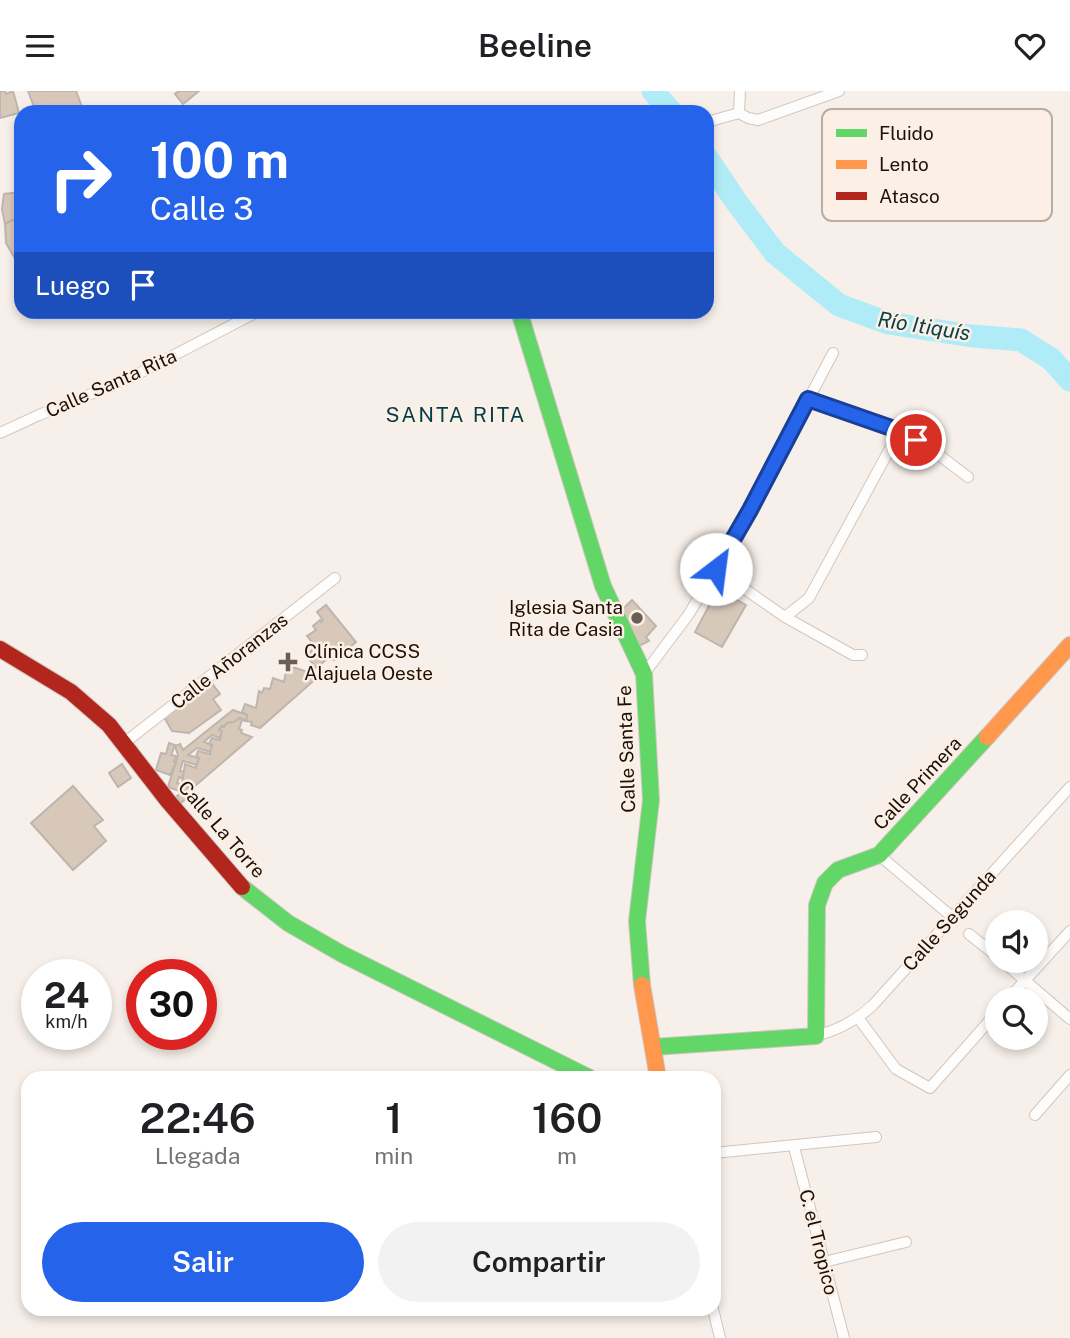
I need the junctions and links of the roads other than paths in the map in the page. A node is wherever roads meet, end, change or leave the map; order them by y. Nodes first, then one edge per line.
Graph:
1 (740, 91) edge
2 (839, 91) edge
3 (739, 113) junction
4 (714, 119) edge
5 (244, 319) edge
6 (521, 319) edge
7 (833, 353) dead end
8 (808, 399) junction
9 (900, 431) junction
10 (0, 433) edge
11 (968, 477) dead end
12 (716, 569) junction
13 (335, 578) dead end
14 (785, 617) junction
15 (1070, 645) edge
16 (0, 649) edge
17 (862, 655) dead end
18 (644, 674) junction
19 (123, 744) junction
20 (1070, 787) edge
21 (879, 855) junction
22 (951, 916) junction
23 (1070, 932) edge
24 (969, 934) dead end
25 (985, 947) edge
26 (1017, 973) edge
27 (1025, 980) junction
28 (1019, 987) edge
29 (859, 1019) junction
30 (1070, 1019) edge
31 (985, 1026) edge
32 (816, 1036) junction
33 (653, 1047) junction
34 (576, 1071) edge
35 (656, 1071) edge
36 (1070, 1075) edge
37 (1035, 1115) dead end
38 (877, 1137) dead end
39 (794, 1147) junction
40 (721, 1152) edge
41 (906, 1242) dead end
42 (824, 1262) junction
43 (715, 1316) edge
44 (720, 1338) edge
45 (844, 1338) edge

1 - 3 street
2 - 3 street
3 - 4 street
5 - 10 street, Calle Santa Rita
6 - 18 street, Calle Santa Fe
7 - 8 street
8 - 9 street
8 - 12 street
9 - 11 street
9 - 14 street
12 - 14 street
12 - 18 street
13 - 19 street, Calle Añoranzas
14 - 17 street
15 - 21 street, Calle Primera
16 - 19 street, Calle La Torre
18 - 33 street, Calle Santa Fe
19 - 34 street, Calle La Torre
20 - 22 street, Calle Segunda
21 - 22 street
21 - 32 street, Calle Primera
22 - 29 street, Calle Segunda
23 - 27 street
24 - 25 street
26 - 27 street
27 - 28 street
27 - 30 street
29 - 31 street
29 - 32 street, Calle Segunda
32 - 33 street
33 - 35 street, Calle Santa Fe
36 - 37 street
38 - 39 street
39 - 40 street
39 - 42 street, C. el Tropico
41 - 42 street
42 - 45 street, C. el Tropico
43 - 44 street

